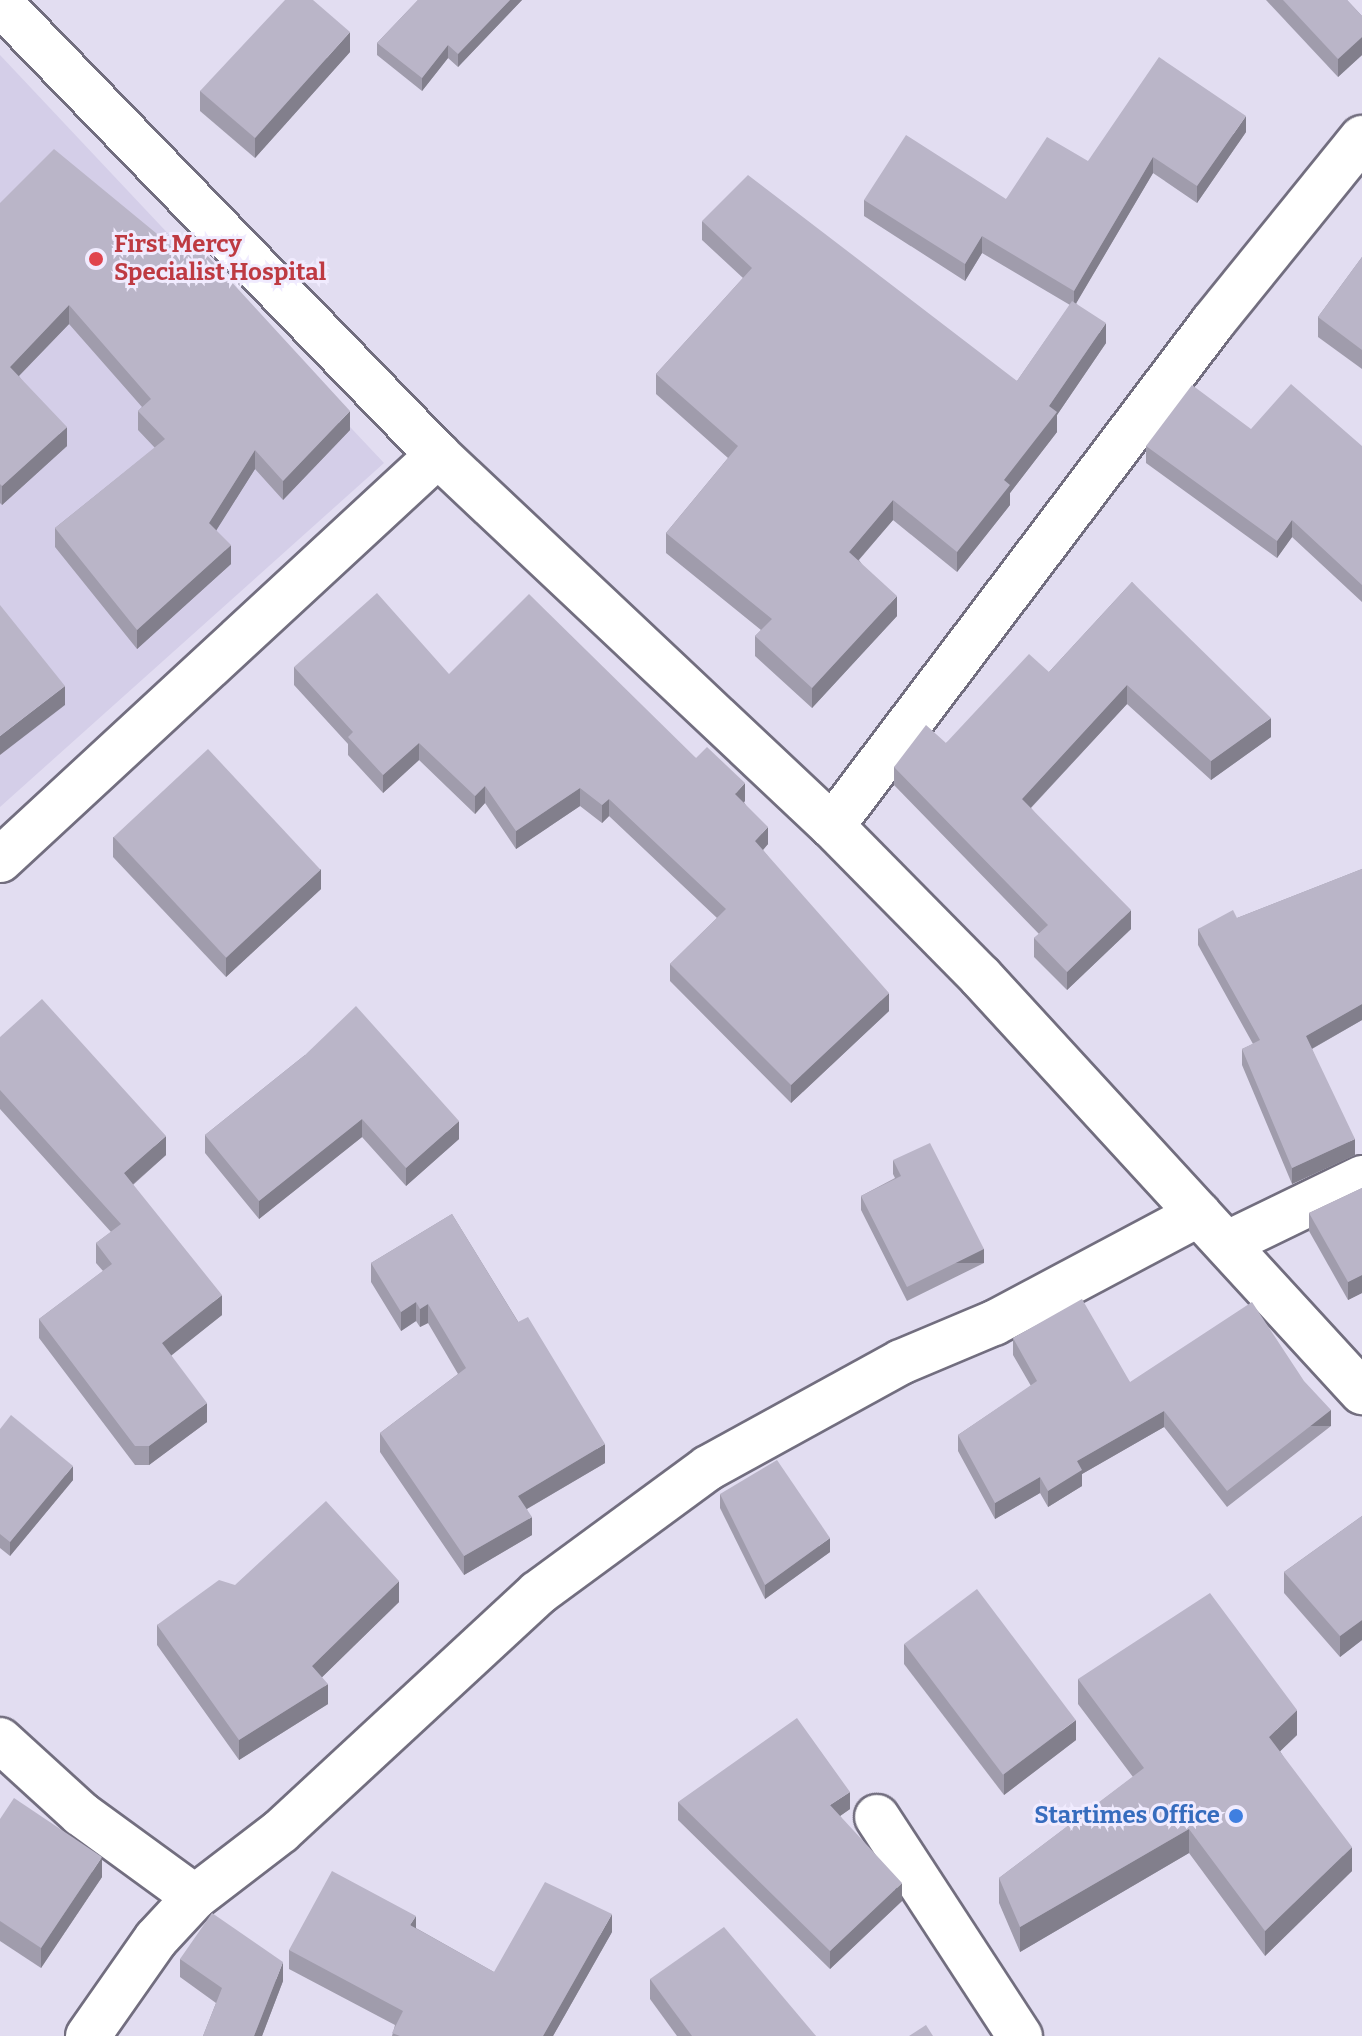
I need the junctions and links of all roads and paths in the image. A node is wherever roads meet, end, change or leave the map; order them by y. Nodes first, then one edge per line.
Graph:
1 (0, 3) edge
2 (1362, 138) edge
3 (438, 455) junction
4 (832, 826) junction
5 (0, 860) edge
6 (1362, 1178) edge
7 (1214, 1228) junction
8 (1362, 1392) edge
9 (0, 1740) edge
10 (877, 1817) dead end
11 (195, 1897) junction
12 (88, 2036) edge
13 (1020, 2036) edge

1 - 3 street
2 - 4 street
3 - 4 street
3 - 5 street
4 - 7 street
6 - 7 street
7 - 8 street
7 - 11 street
9 - 11 street
10 - 13 street
11 - 12 street

